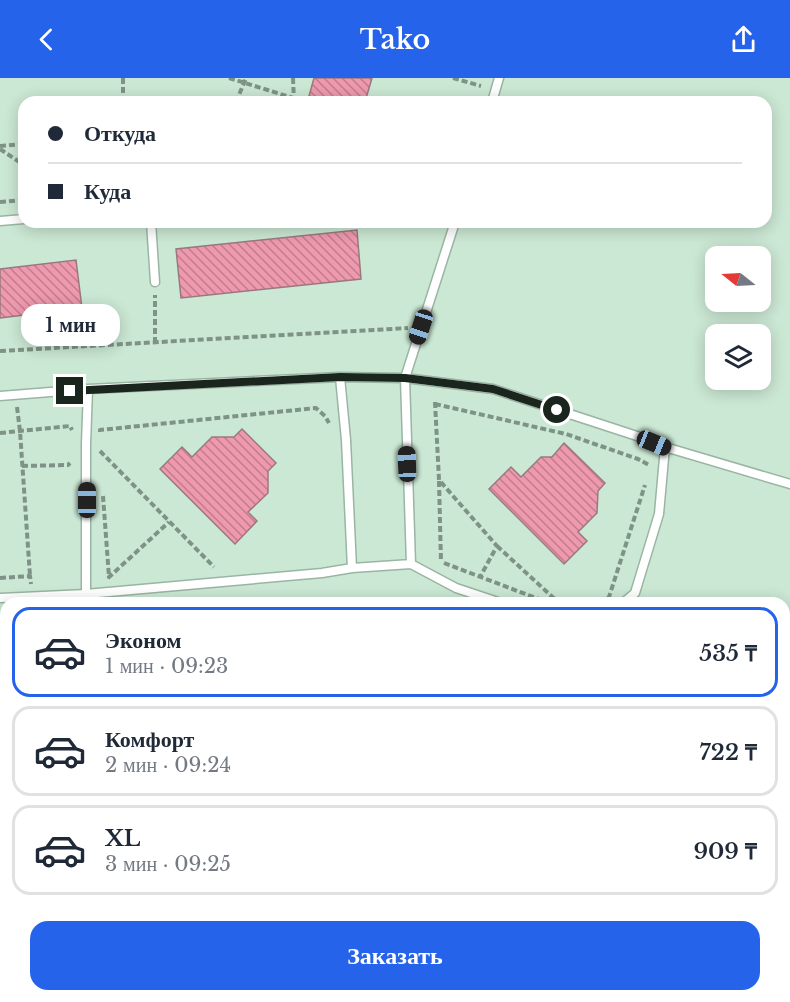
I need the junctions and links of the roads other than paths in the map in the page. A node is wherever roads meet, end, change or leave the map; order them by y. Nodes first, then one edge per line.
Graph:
1 (499, 78) edge
2 (494, 96) edge
3 (18, 220) edge
4 (0, 221) edge
5 (150, 228) edge
6 (453, 228) edge
7 (155, 282) road end
8 (340, 377) junction
9 (405, 378) junction
10 (88, 390) junction
11 (0, 396) edge
12 (665, 447) junction
13 (790, 484) edge
14 (411, 564) junction
15 (352, 568) junction
16 (86, 594) junction
17 (22, 597) edge
18 (483, 597) edge
19 (630, 597) edge

1 - 2 lane
3 - 4 lane
5 - 7 lane
6 - 9 lane
8 - 9 lane
8 - 10 lane
8 - 15 lane
9 - 12 lane
9 - 14 lane
10 - 11 lane
10 - 16 lane
12 - 13 lane
12 - 19 lane
14 - 15 lane
14 - 18 lane
15 - 16 lane
16 - 17 lane

